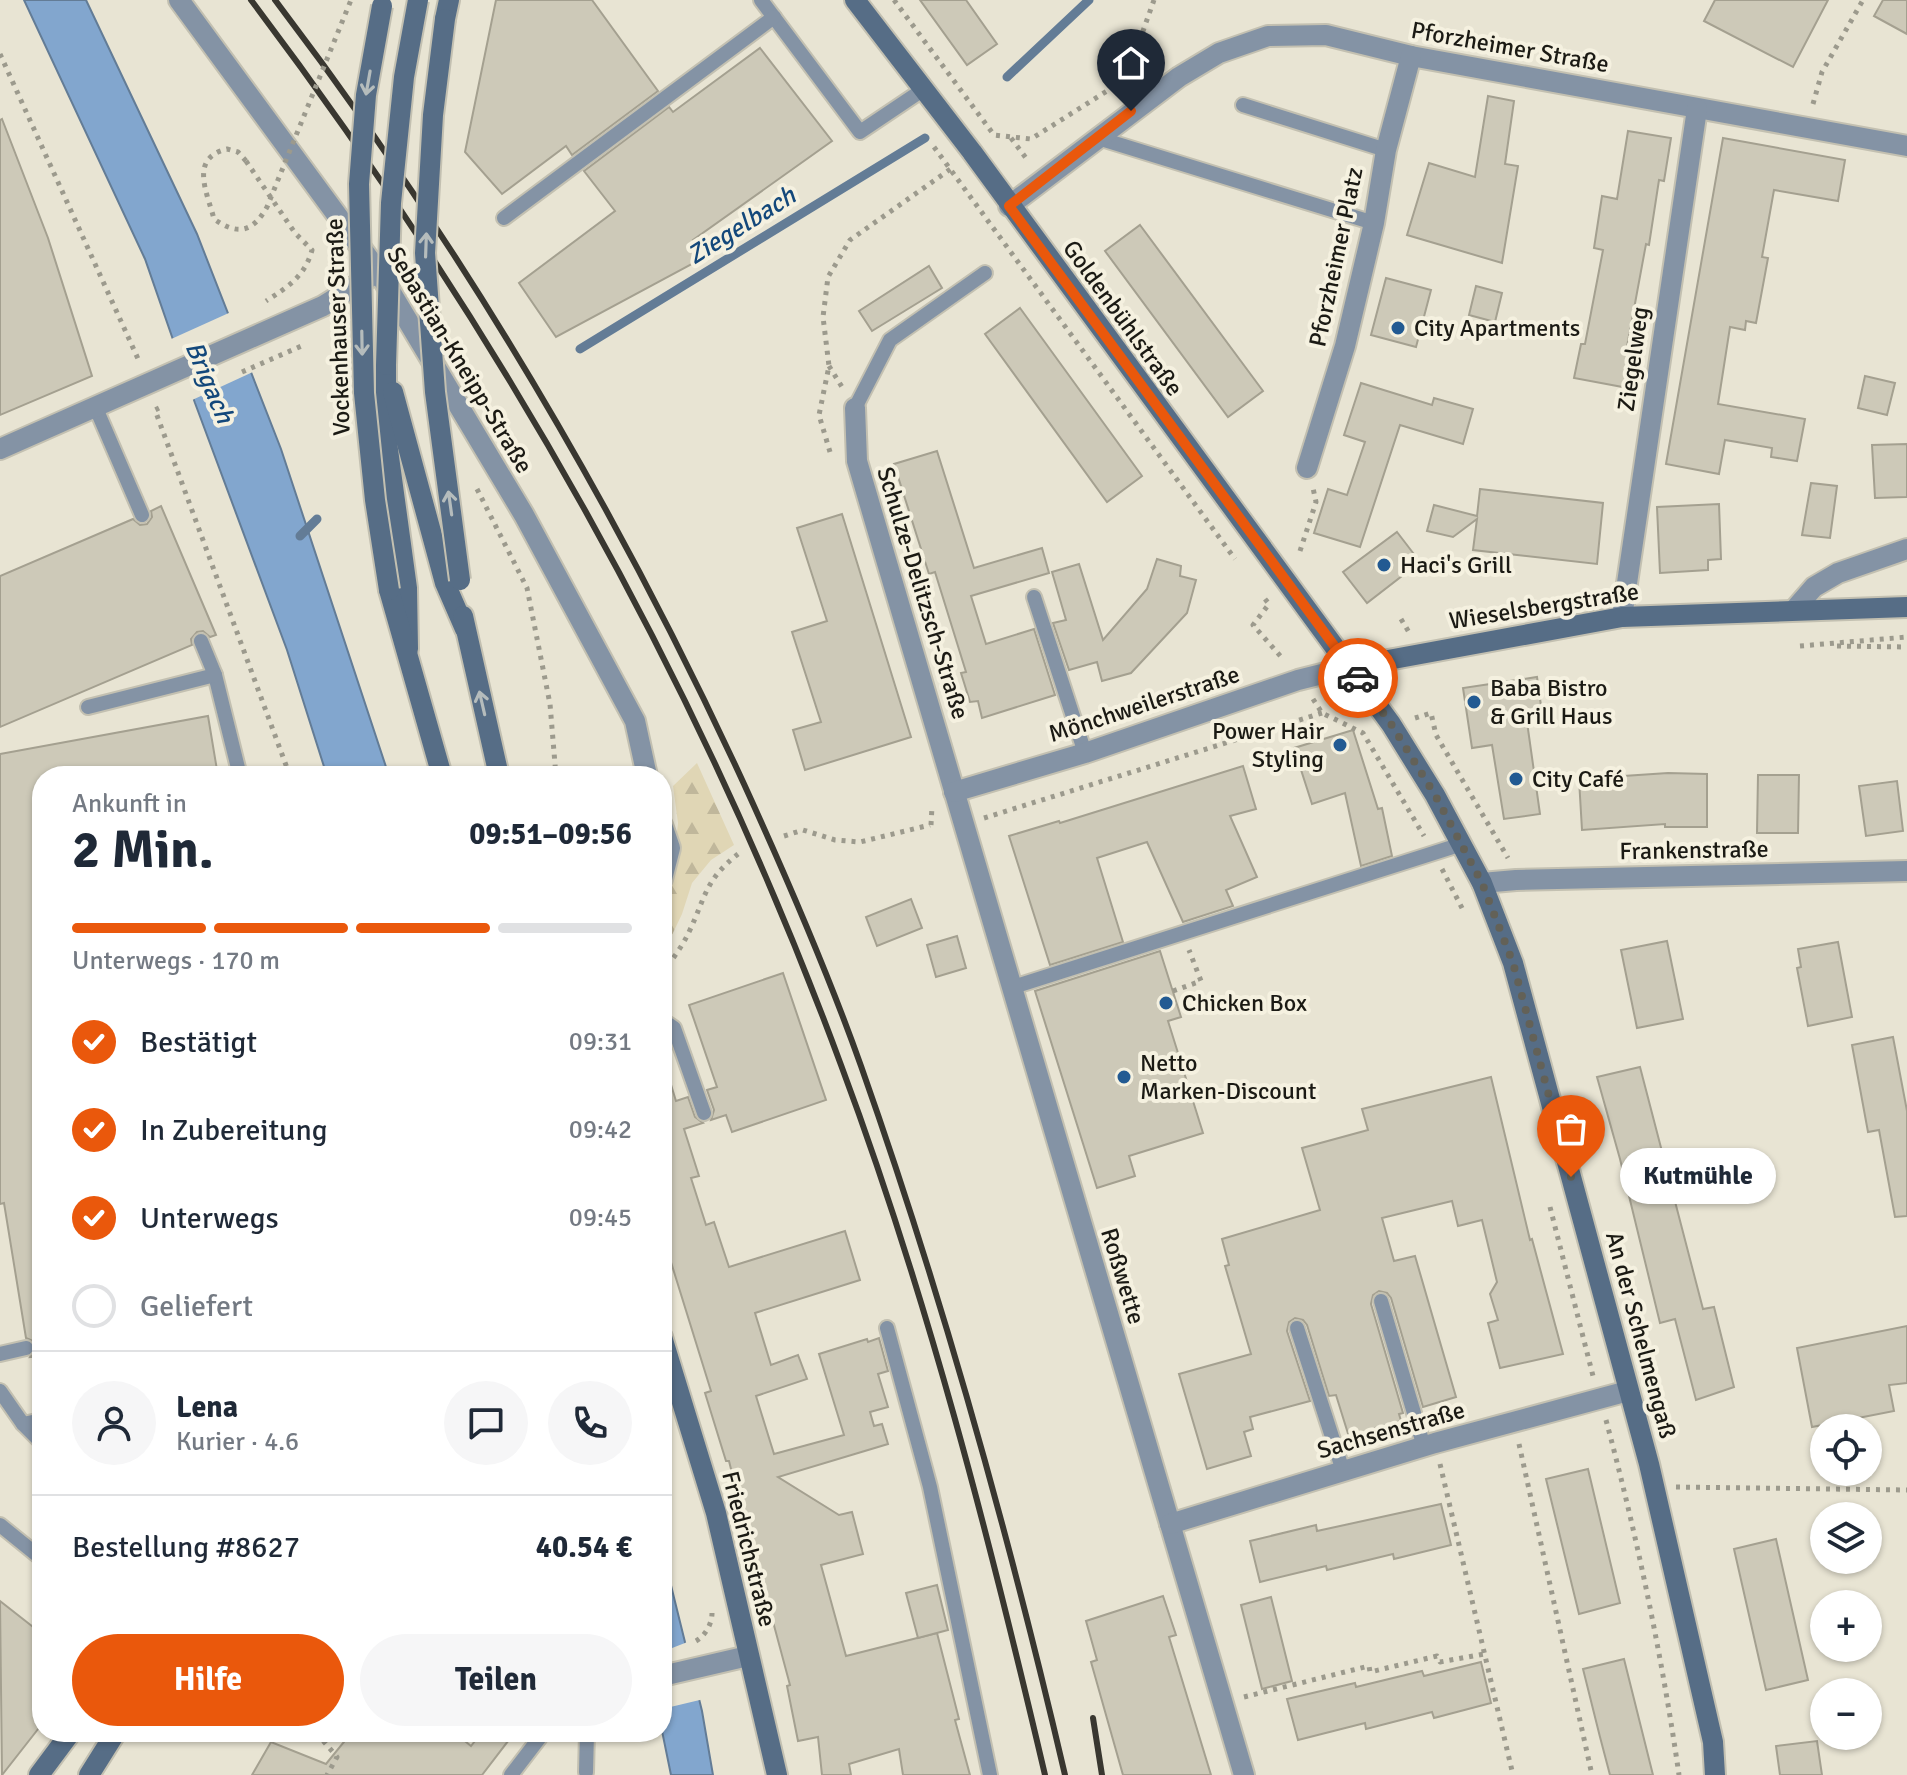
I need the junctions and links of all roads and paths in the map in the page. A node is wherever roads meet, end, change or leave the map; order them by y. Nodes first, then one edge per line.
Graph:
1 (179, 0) edge
2 (351, 0) edge
3 (418, 0) edge
4 (761, 0) edge
5 (855, 0) edge
6 (894, 0) edge
7 (1154, 0) edge
8 (1863, 0) edge
9 (382, 3) edge
10 (447, 9) edge
11 (774, 17) junction
12 (0, 54) edge
13 (1411, 56) junction
14 (924, 89) junction
15 (1243, 105) dead end
16 (1697, 109) junction
17 (1805, 128) junction
18 (1011, 137) junction
19 (1098, 138) junction
20 (1907, 146) edge
21 (1386, 150) junction
22 (1022, 151) dead end
23 (1009, 206) junction
24 (504, 218) dead end
25 (1374, 223) junction
26 (378, 271) junction
27 (985, 273) dead end
28 (263, 304) dead end
29 (823, 317) dead end
30 (139, 361) dead end
31 (386, 365) junction
32 (95, 406) junction
33 (855, 408) joint
34 (155, 410) dead end
35 (0, 449) edge
36 (1307, 468) joint
37 (142, 515) dead end
38 (1907, 549) edge
39 (1300, 551) dead end
40 (1244, 570) dead end
41 (453, 582) junction
42 (527, 588) dead end
43 (398, 589) junction
44 (1261, 592) dead end
45 (1034, 597) dead end
46 (1907, 607) edge
47 (1794, 610) junction
48 (1622, 617) junction
49 (1907, 637) edge
50 (201, 641) dead end
51 (1907, 647) edge
52 (1276, 651) dead end
53 (1350, 667) junction
54 (215, 675) junction
55 (1313, 699) dead end
56 (88, 707) dead end
57 (1322, 713) junction
58 (1431, 713) dead end
59 (1085, 753) junction
60 (238, 766) edge
61 (286, 766) edge
62 (439, 766) edge
63 (497, 766) edge
64 (555, 766) edge
65 (645, 766) edge
66 (954, 792) junction
67 (980, 819) dead end
68 (931, 825) dead end
69 (784, 836) dead end
70 (1462, 844) junction
71 (738, 854) dead end
72 (1435, 855) junction
73 (1507, 856) dead end
74 (1907, 871) edge
75 (1482, 883) junction
76 (1467, 917) dead end
77 (1185, 939) dead end
78 (672, 959) edge
79 (1010, 988) junction
80 (1173, 991) dead end
81 (672, 1027) edge
82 (704, 1113) dead end
83 (1381, 1301) dead end
84 (887, 1328) dead end
85 (1297, 1328) dead end
86 (26, 1348) dead end
87 (0, 1354) edge
88 (672, 1370) edge
89 (0, 1391) edge
90 (1628, 1391) junction
91 (1605, 1416) dead end
92 (32, 1422) edge
93 (1514, 1423) junction
94 (23, 1424) junction
95 (32, 1433) edge
96 (1429, 1445) junction
97 (1343, 1471) junction
98 (1676, 1487) dead end
99 (1907, 1490) edge
100 (1170, 1524) junction
101 (0, 1525) edge
102 (32, 1551) edge
103 (713, 1617) dead end
104 (693, 1643) dead end
105 (1484, 1654) junction
106 (738, 1659) junction
107 (672, 1674) edge
108 (1224, 1702) junction
109 (64, 1742) edge
110 (110, 1742) edge
111 (324, 1742) edge
112 (536, 1742) edge
113 (587, 1742) edge
114 (586, 1772) dead end
115 (39, 1775) edge
116 (89, 1775) edge
117 (327, 1775) edge
118 (511, 1775) edge
119 (777, 1775) edge
120 (990, 1775) edge
121 (1244, 1775) edge
122 (1513, 1775) edge
123 (1592, 1775) edge
124 (1679, 1775) edge
125 (1715, 1775) edge

1 - 26 street, Sebastian-Kneipp-Straße
2 - 28 path, bridge
3 - 31 street, Vockenhauser Straße, bridge
4 - 11 lane
5 - 14 street, Goldenbühlstraße
6 - 18 path
7 - 18 path
8 - 17 path
9 -> 43 street, Vockenhauser Straße, bridge
41 -> 10 street, Vockenhauser Straße, bridge
11 - 14 lane
11 - 24 lane
12 - 30 path
13 - 16 street, Pforzheimer Straße
13 - 19 street, Pforzheimer Straße
13 - 21 street, Pforzheimer Platz
14 - 23 street, Goldenbühlstraße
15 - 21 lane
16 - 17 street, Pforzheimer Straße
16 - 48 street, Ziegelweg
17 - 20 street, Pforzheimer Straße
18 - 22 path
19 - 23 street, Pforzheimer Straße
19 - 25 lane
21 - 25 street, Pforzheimer Platz
23 - 53 street, Goldenbühlstraße
25 - 36 street, Pforzheimer Platz
26 - 32 street
26 - 65 street, Sebastian-Kneipp-Straße
27 - 33 lane
29 - 40 path
31 - 41 street, Vockenhauser Straße
31 - 43 street, Vockenhauser Straße
32 - 35 street
32 - 37 lane
33 - 66 street, Schulze-Delitzsch-Straße
34 - 61 path
36 - 39 path
38 - 47 street
63 -> 41 street, Vockenhauser Straße
42 - 64 path
43 - 62 street, Vockenhauser Straße
44 - 52 path
45 - 59 lane
46 - 47 street, Wieselsbergstraße
47 - 48 street, Wieselsbergstraße
48 - 53 street, Wieselsbergstraße
49 - 51 path
50 - 54 lane
53 - 59 street, Mönchweilerstraße
53 - 70 street, An der Schelmengaß
54 - 56 lane
54 - 60 lane
55 - 57 path
57 - 67 path
57 - 72 path
58 - 73 path
59 - 66 street, Mönchweilerstraße
66 - 79 street, Roßwette
68 - 69 path
70 - 72 lane
70 - 75 street, An der Schelmengaß
71 - 78 path
72 - 76 path
72 - 79 lane
74 - 75 street, Frankenstraße
75 - 90 street, An der Schelmengaß
77 - 80 path
79 - 100 street, Roßwette
81 - 82 lane
83 - 96 lane
84 - 120 lane
85 - 97 lane
86 - 87 lane
88 - 106 street, Friedrichstraße
89 - 94 lane
90 - 93 street, Sachsenstraße
90 - 125 street, An der Schelmengaß
91 - 124 path
92 - 94 lane
93 - 96 street, Sachsenstraße
93 - 123 path
94 - 95 lane
96 - 97 street, Sachsenstraße
96 - 105 path
97 - 100 street, Sachsenstraße
98 - 99 path
100 - 108 street, Roßwette
101 - 102 lane
103 - 104 path
105 - 108 path
105 - 122 path
106 - 107 street
106 - 119 street, Friedrichstraße
108 - 121 street, Roßwette
109 - 115 street
110 - 116 street
111 - 117 path
112 - 118 lane
113 - 114 lane

